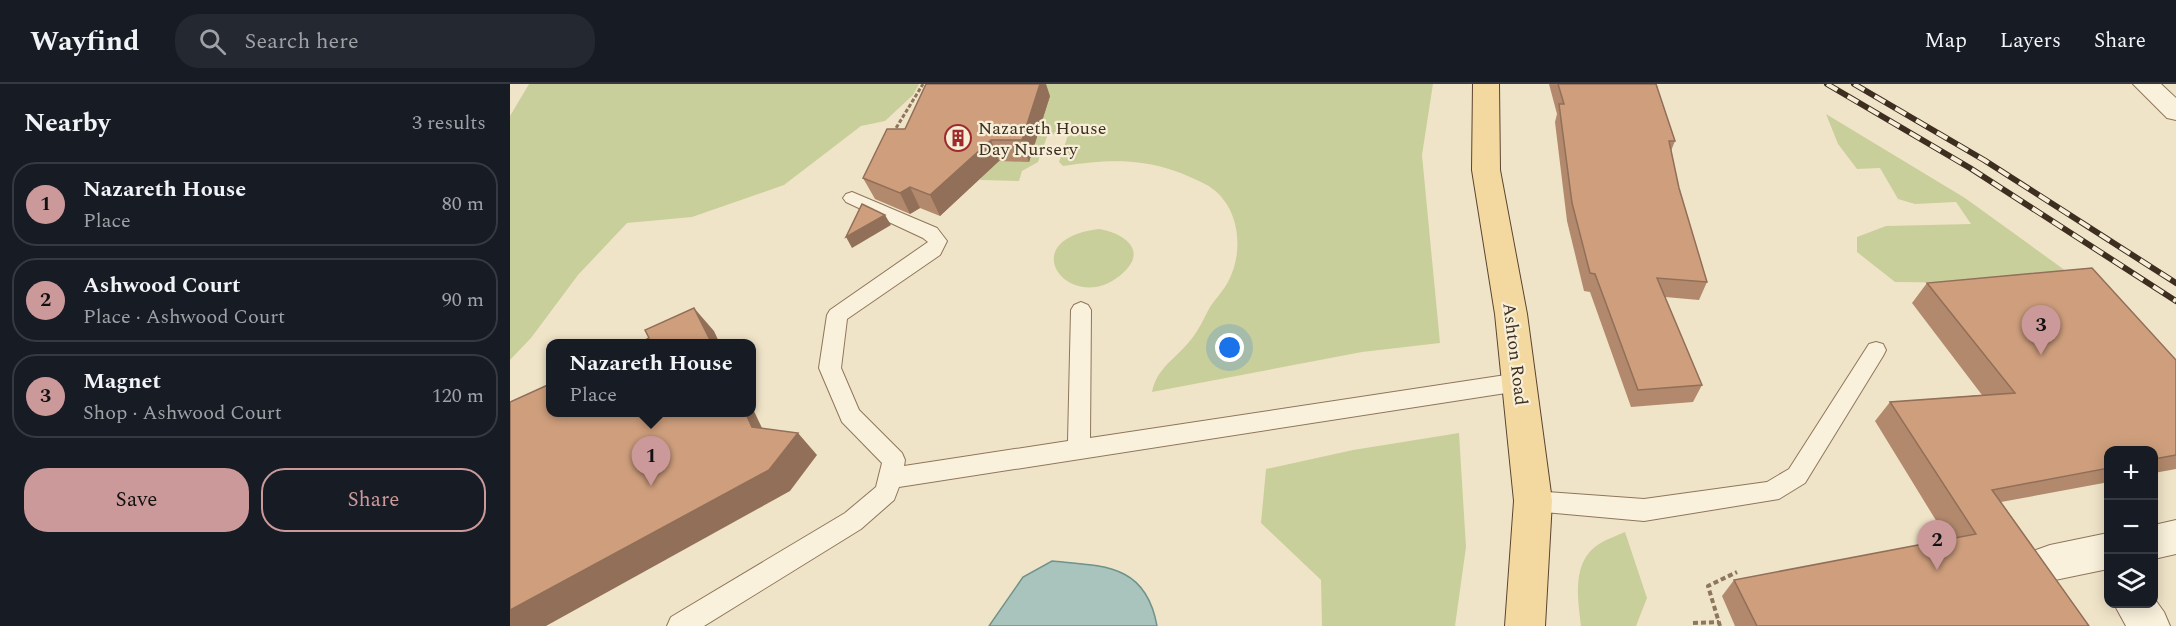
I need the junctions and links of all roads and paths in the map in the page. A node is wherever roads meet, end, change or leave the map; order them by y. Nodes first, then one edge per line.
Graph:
1 (923, 84) edge
2 (1486, 84) edge
3 (886, 142) edge
4 (852, 198) dead end
5 (1081, 310) dead end
6 (1876, 350) dead end
7 (1519, 382) junction
8 (1079, 449) junction
9 (890, 478) junction
10 (1533, 501) junction
11 (2176, 537) edge
12 (2158, 541) edge
13 (2104, 556) edge
14 (2050, 563) dead end
15 (1737, 572) dead end
16 (2137, 608) edge
17 (1693, 623) dead end
18 (1720, 624) edge
19 (680, 626) edge
20 (1525, 626) edge
21 (2150, 626) edge

1 - 3 path
2 - 7 main road, Ashton Road
4 - 9 lane
5 - 8 lane
6 - 10 lane
7 - 8 lane
7 - 10 main road, Ashton Road
8 - 9 lane
9 - 19 lane
10 - 20 main road, Ashton Road
11 - 12 street
13 - 14 street
15 - 18 path
16 - 21 street
17 - 18 path

